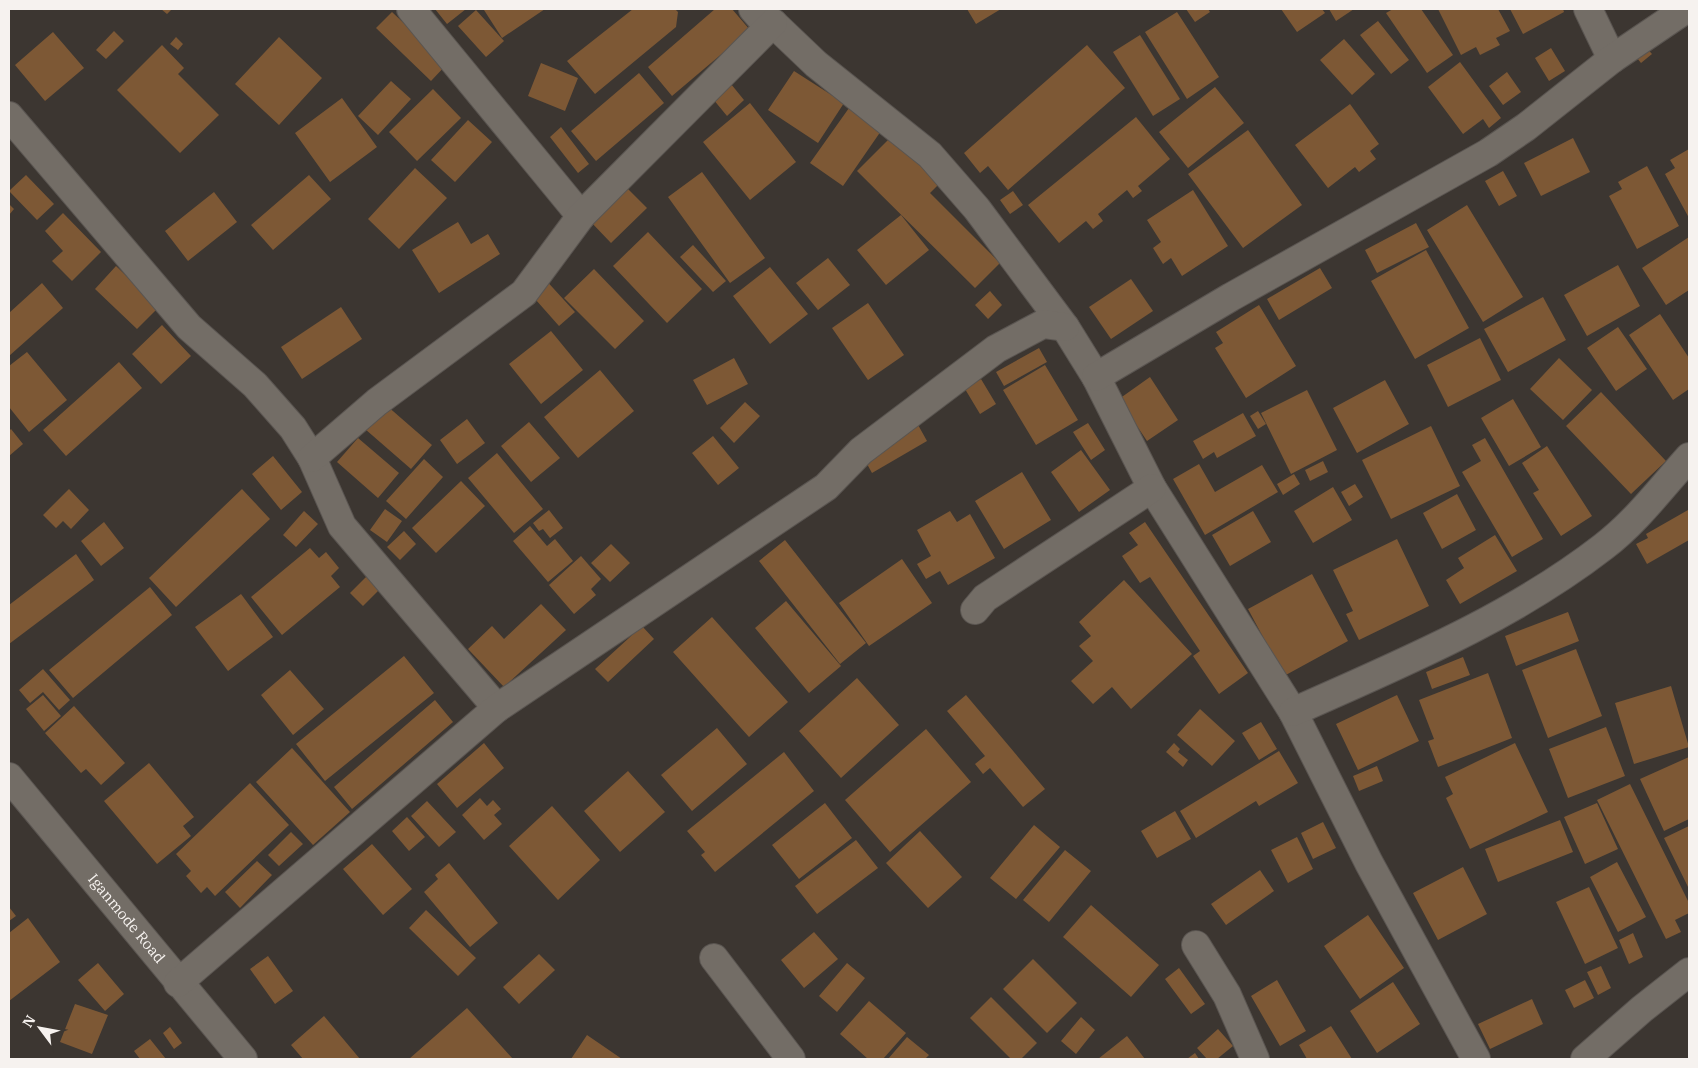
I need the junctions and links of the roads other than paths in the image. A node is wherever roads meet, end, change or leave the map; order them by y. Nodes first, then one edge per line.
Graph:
1 (411, 9) edge
2 (1588, 9) edge
3 (1686, 9) edge
4 (763, 16) edge
5 (1612, 59) junction
6 (9, 116) edge
7 (581, 216) junction
8 (1066, 327) junction
9 (1096, 377) junction
10 (1689, 457) edge
11 (312, 458) junction
12 (1152, 488) junction
13 (975, 610) dead end
14 (497, 708) junction
15 (1294, 712) junction
16 (9, 777) edge
17 (1196, 944) dead end
18 (714, 958) dead end
19 (1689, 972) edge
20 (178, 983) junction
21 (243, 1059) edge
22 (791, 1059) edge
23 (1255, 1059) edge
24 (1476, 1059) edge
25 (1585, 1059) edge

1 - 7 street
2 - 5 street
3 - 5 street
4 - 7 street
4 - 8 street
5 - 9 street
6 - 11 street
7 - 11 street
8 - 9 street
8 - 14 street
9 - 12 street
10 - 15 street
11 - 14 street
12 - 13 street
12 - 15 street
14 - 20 street
15 - 24 street
16 - 20 street, Iganmode Road
17 - 23 street
18 - 22 street
19 - 25 street
20 - 21 street, Iganmode Road

